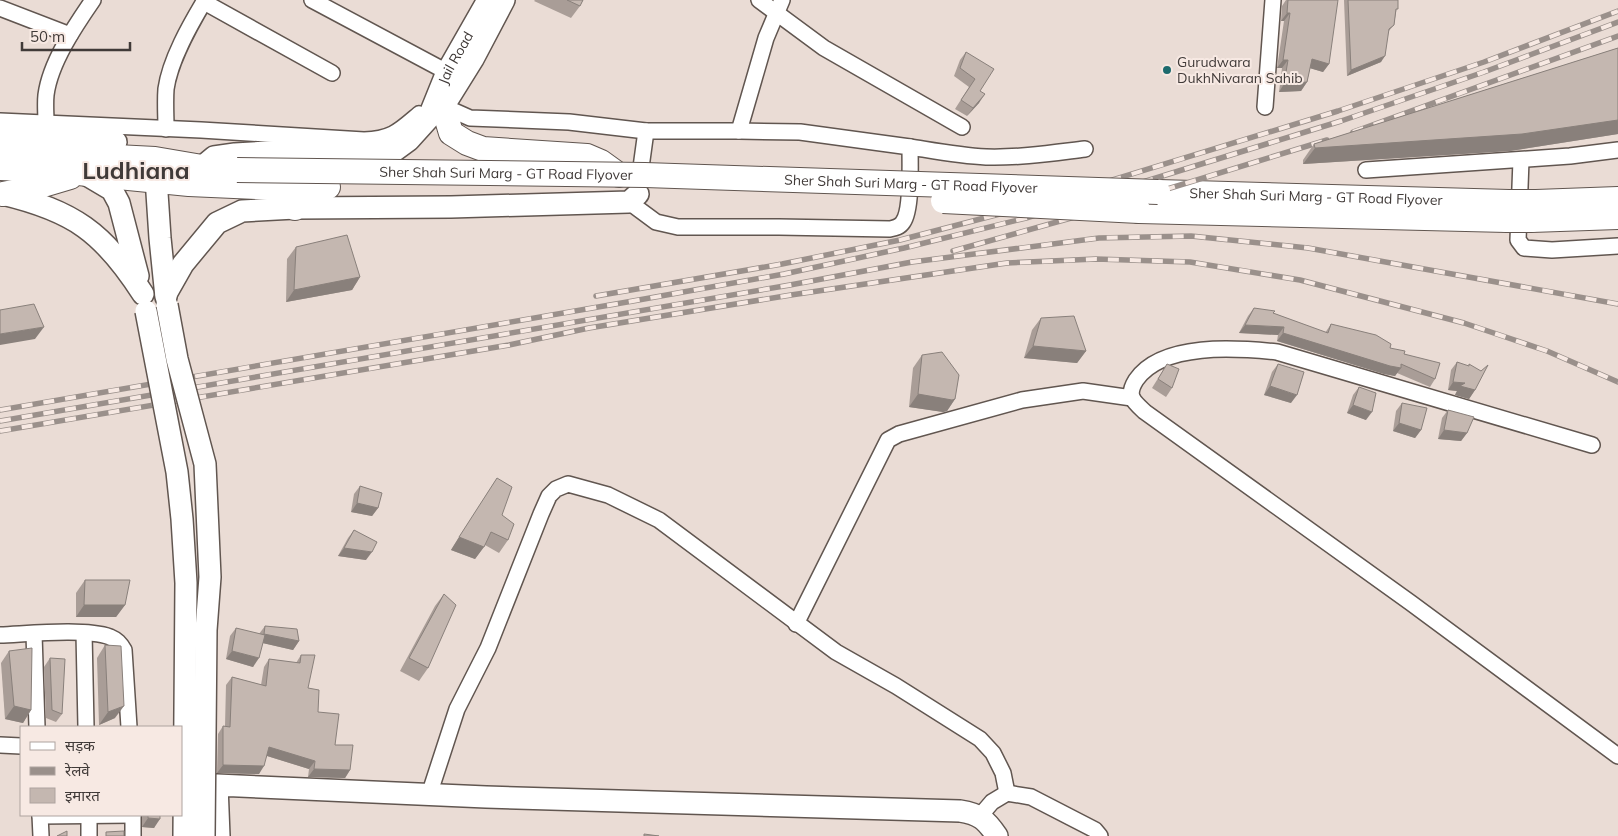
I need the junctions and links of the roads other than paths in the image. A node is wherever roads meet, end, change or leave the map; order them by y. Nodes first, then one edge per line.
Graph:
1 (93, 0) edge
2 (312, 0) edge
3 (488, 0) edge
4 (504, 0) edge
5 (759, 0) edge
6 (1273, 0) edge
7 (204, 1) edge
8 (779, 6) edge
9 (0, 8) edge
10 (70, 35) junction
11 (447, 72) junction
12 (332, 73) dead end
13 (1265, 107) dead end
14 (440, 116) junction
15 (0, 121) edge
16 (46, 123) junction
17 (962, 127) dead end
18 (166, 129) junction
19 (646, 131) junction
20 (739, 131) junction
21 (0, 136) edge
22 (116, 142) joint
23 (910, 146) junction
24 (1085, 149) dead end
25 (1618, 150) edge
26 (0, 151) edge
27 (1521, 160) junction
28 (202, 167) junction
29 (0, 168) edge
30 (156, 169) junction
31 (1366, 170) dead end
32 (84, 173) junction
33 (619, 175) junction
34 (127, 177) junction
35 (1, 194) edge
36 (295, 198) junction
37 (633, 198) junction
38 (1618, 199) edge
39 (1618, 217) edge
40 (1618, 246) edge
41 (142, 292) junction
42 (166, 294) junction
43 (1132, 398) junction
44 (1592, 445) dead end
45 (796, 624) junction
46 (84, 633) junction
47 (34, 634) junction
48 (0, 635) edge
49 (37, 726) edge
50 (86, 726) edge
51 (129, 726) edge
52 (0, 746) edge
53 (20, 746) edge
54 (1618, 756) edge
55 (182, 783) edge
56 (217, 785) junction
57 (1007, 793) junction
58 (429, 795) junction
59 (40, 816) edge
60 (89, 816) edge
61 (133, 816) edge
62 (980, 816) junction
63 (41, 836) edge
64 (89, 836) edge
65 (133, 836) edge
66 (184, 836) edge
67 (204, 836) edge
68 (219, 836) edge
69 (997, 836) edge
70 (1100, 836) edge

1 - 10 street
2 - 11 street
3 - 11 street, Jail Road
4 - 14 street, Jail Road
5 - 8 street
6 - 13 street
7 - 12 street
7 - 18 street
8 - 17 street
8 - 20 street
9 - 10 street
10 - 16 street
11 - 14 street, Jail Road
14 - 18 street
14 - 19 street
14 - 28 street
14 - 33 main road
15 - 16 street
16 - 18 street
19 - 20 street
19 - 37 street
20 - 23 street
21 - 22 street
22 - 30 main road
23 - 24 street
23 - 37 street
25 - 27 street
26 - 30 main road
27 - 31 street
27 - 40 street
28 - 30 main road, Sher Shah Suri Marg - GT Road Flyover
28 - 33 main road, Sher Shah Suri Marg - GT Road Flyover, bridge
29 - 32 main road
30 - 34 main road
30 - 36 main road, Sher Shah Suri Marg - GT Road Flyover
30 - 42 street
32 - 34 main road
32 - 35 main road
32 - 41 street
33 - 38 main road, Sher Shah Suri Marg - GT Road Flyover, bridge
34 - 41 street
35 - 41 street
36 - 37 street
36 - 39 main road, Sher Shah Suri Marg - GT Road Flyover, bridge
36 - 42 street
41 - 66 street, bridge
42 - 67 street, bridge
43 - 44 street
43 - 45 street
43 - 54 street
45 - 57 street
45 - 58 street
46 - 47 street
46 - 50 street
46 - 51 street
47 - 48 street
47 - 49 street
52 - 53 street
55 - 56 street
56 - 58 street
56 - 68 street
57 - 62 street
57 - 70 street
58 - 62 street
59 - 63 street
60 - 64 street
61 - 65 street
62 - 69 street

